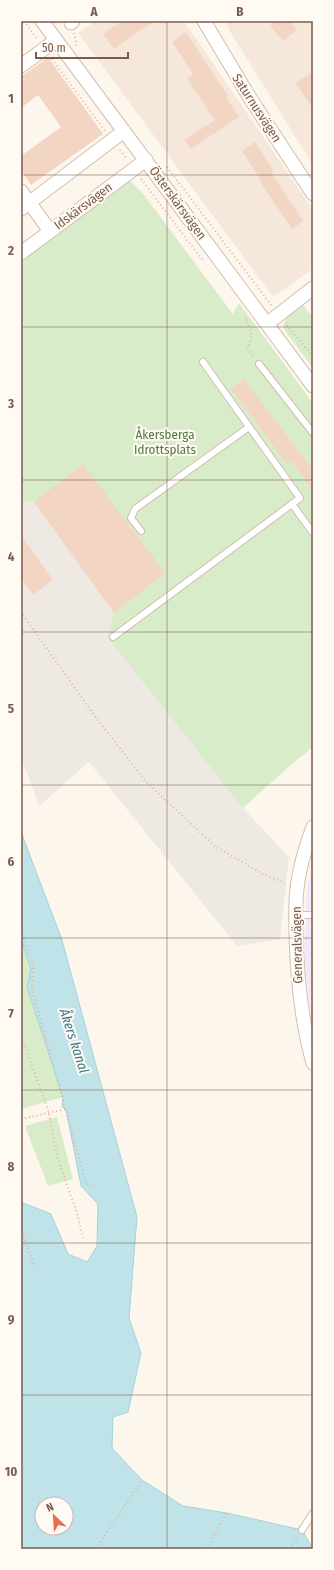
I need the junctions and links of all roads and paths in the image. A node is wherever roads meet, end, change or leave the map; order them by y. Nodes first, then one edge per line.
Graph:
1 (24, 21) edge
2 (42, 21) edge
3 (204, 21) edge
4 (72, 22) edge
5 (56, 40) junction
6 (44, 49) junction
7 (78, 50) dead end
8 (21, 66) edge
9 (124, 131) junction
10 (112, 140) junction
11 (146, 160) junction
12 (134, 169) junction
13 (21, 191) edge
14 (313, 194) edge
15 (25, 206) edge
16 (50, 231) junction
17 (21, 253) edge
18 (208, 268) dead end
19 (313, 288) edge
20 (246, 318) dead end
21 (268, 323) junction
22 (203, 362) dead end
23 (259, 364) joint
24 (313, 386) edge
25 (249, 427) junction
26 (313, 433) edge
27 (292, 504) junction
28 (141, 531) dead end
29 (313, 533) edge
30 (21, 612) edge
31 (112, 637) dead end
32 (312, 834) edge
33 (297, 888) junction
34 (313, 915) edge
35 (296, 916) junction
36 (21, 930) edge
37 (21, 1035) edge
38 (313, 1063) edge
39 (66, 1108) junction
40 (49, 1113) junction
41 (21, 1119) edge
42 (95, 1187) dead end
43 (21, 1229) edge
44 (83, 1238) dead end
45 (35, 1268) dead end
46 (142, 1480) dead end
47 (226, 1513) dead end
48 (313, 1513) edge
49 (302, 1530) joint
50 (96, 1549) edge
51 (206, 1549) edge
52 (290, 1549) edge

1 - 6 path
2 - 5 street, Österskärsvägen
3 - 14 street, Saturnusvägen
4 - 7 path
5 - 6 street
5 - 9 street, Österskärsvägen
6 - 8 street
6 - 10 path
9 - 10 street
9 - 11 street, Österskärsvägen
10 - 12 path
10 - 15 street
11 - 12 street, Idskärsvägen
11 - 21 street, Österskärsvägen
12 - 16 street, Idskärsvägen
12 - 18 path
13 - 15 street
15 - 16 street
16 - 17 street, Idskärsvägen
19 - 21 street
20 - 23 path
21 - 24 street, Österskärsvägen
22 - 25 lane
23 - 26 lane
25 - 27 lane
25 - 28 lane
27 - 29 lane
27 - 31 lane
30 - 33 path
32 - 33 street, Generalsvägen
33 - 35 street, Generalsvägen
34 - 35 lane
35 - 38 street, Generalsvägen
36 - 39 path
37 - 40 path
39 - 40 path, bridge
39 - 42 path
40 - 41 path, bridge
40 - 44 path
43 - 45 path
46 - 50 path
47 - 51 path
48 - 49 lane
49 - 52 path

